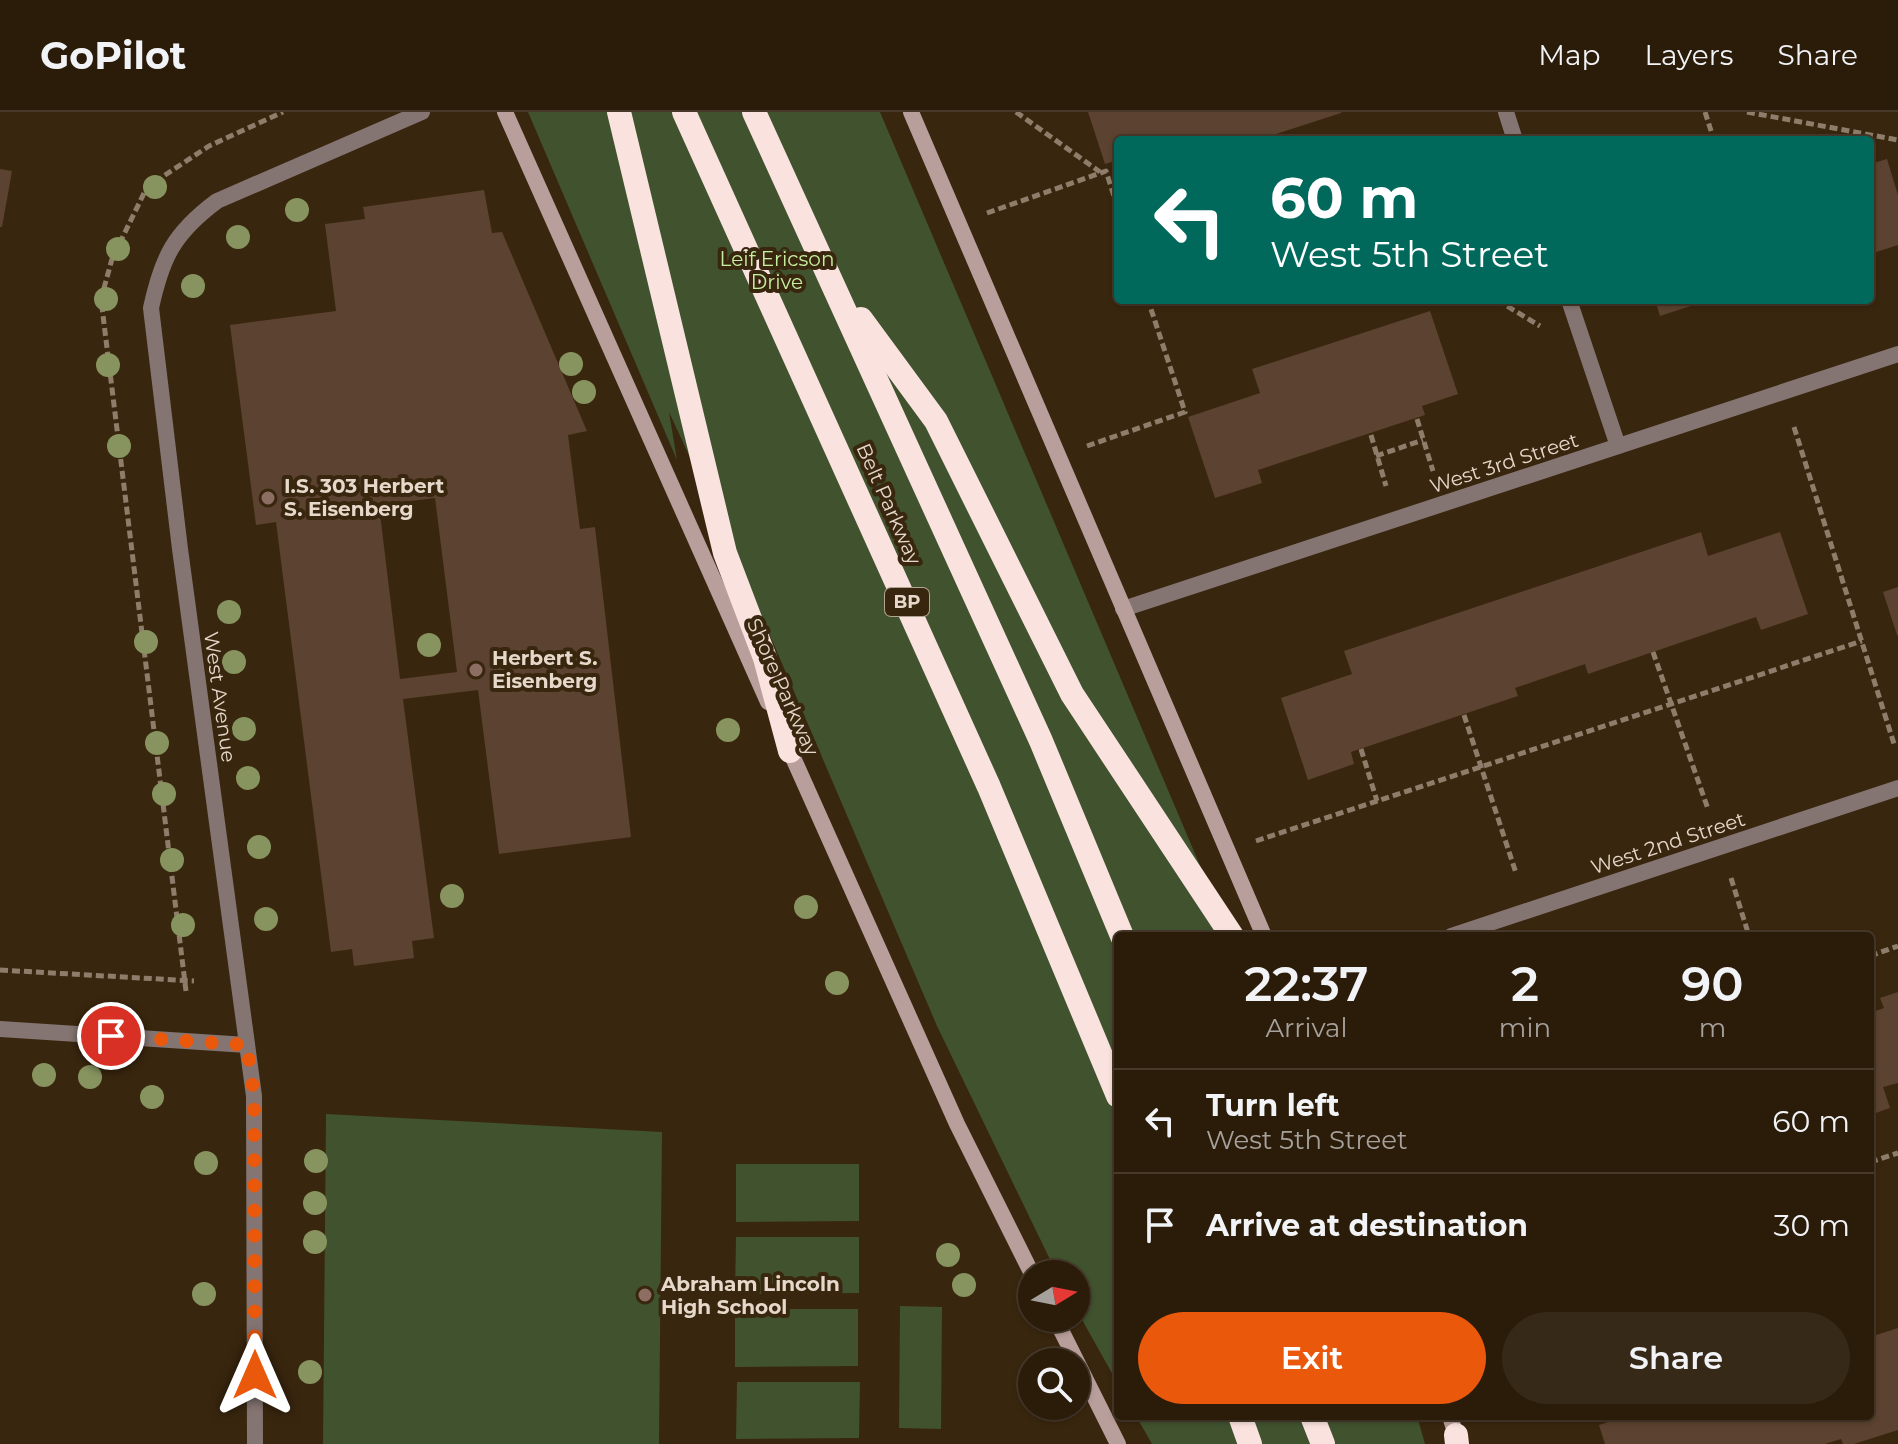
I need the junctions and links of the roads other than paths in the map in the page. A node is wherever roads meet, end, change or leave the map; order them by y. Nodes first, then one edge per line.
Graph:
1 (422, 112) edge
2 (505, 112) edge
3 (619, 112) edge
4 (684, 112) edge
5 (754, 112) edge
6 (911, 112) edge
7 (1506, 112) edge
8 (1514, 136) edge
9 (833, 282) junction
10 (1570, 304) edge
11 (1898, 354) edge
12 (1618, 446) junction
13 (1123, 609) junction
14 (790, 751) junction
15 (1898, 788) edge
16 (1120, 932) edge
17 (1229, 932) edge
18 (1262, 932) edge
19 (1463, 932) edge
20 (0, 1029) edge
21 (247, 1045) junction
22 (1114, 1086) edge
23 (1025, 1260) edge
24 (1062, 1332) edge
25 (1241, 1420) edge
26 (1314, 1420) edge
27 (255, 1444) edge
28 (1118, 1444) edge
29 (1250, 1444) edge
30 (1323, 1444) edge

1 - 21 street, West Avenue
2 - 14 main road, Shore Parkway
3 - 14 highway
4 - 22 highway, Belt Parkway / BP
5 - 9 highway, Belt Parkway
6 - 13 main road
7 - 8 street
9 - 16 highway, Belt Parkway
9 - 17 highway
10 - 12 street
11 - 12 street, West 3rd Street
12 - 13 street, West 3rd Street
13 - 18 main road
14 - 23 main road, Shore Parkway
15 - 19 street, West 2nd Street
20 - 21 street
21 - 27 street, West Avenue
24 - 28 main road
25 - 29 highway
26 - 30 highway

